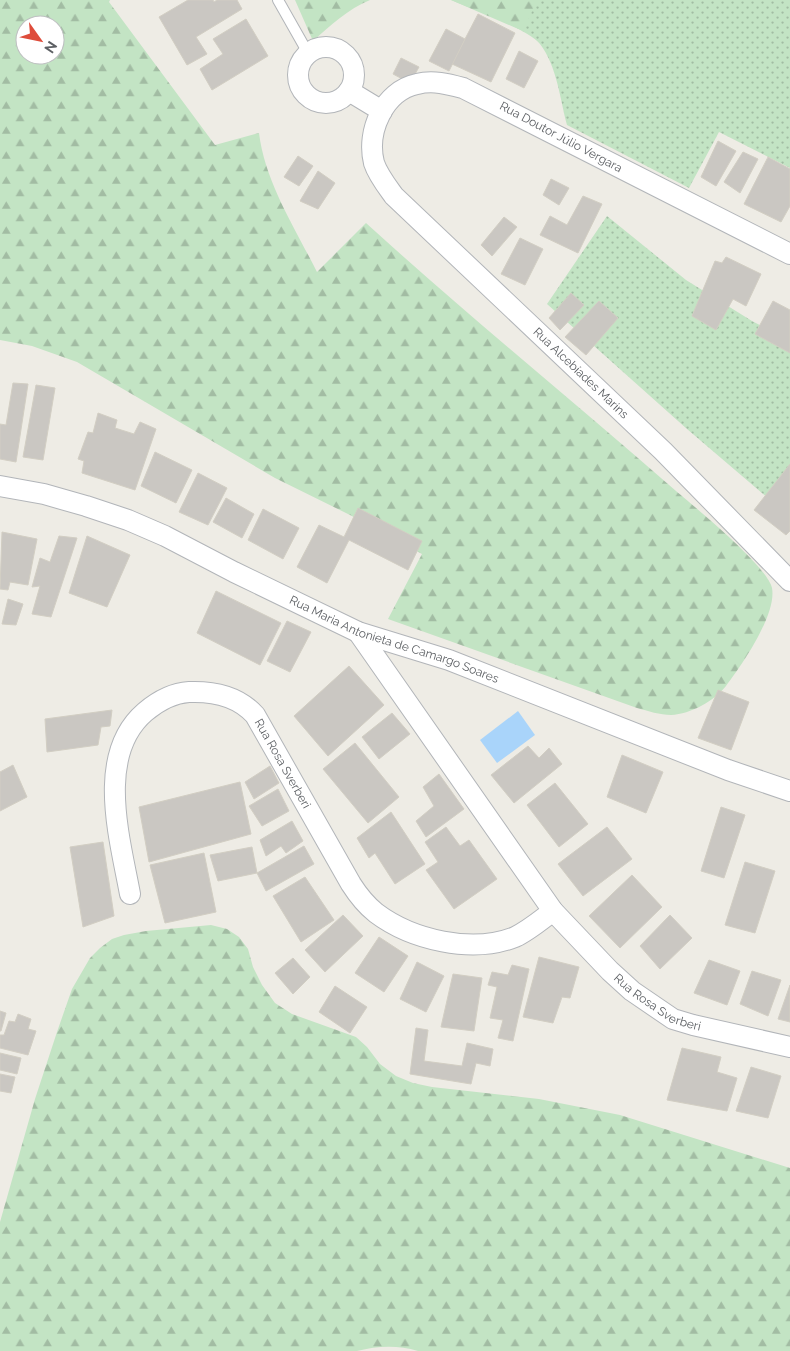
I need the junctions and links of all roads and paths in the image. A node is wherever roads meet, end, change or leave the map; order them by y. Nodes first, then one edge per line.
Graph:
1 (278, 0) edge
2 (308, 53) junction
3 (348, 91) junction
4 (382, 111) junction
5 (374, 164) joint
6 (790, 254) edge
7 (0, 486) edge
8 (790, 581) edge
9 (358, 632) junction
10 (790, 792) edge
11 (130, 894) dead end
12 (553, 911) junction
13 (790, 1047) edge

1 - 2 lane
2 - 3 street
2 - 3 street
3 - 4 street
4 - 5 street, Rua Doutor Júlio Vergara
4 - 6 street, Rua Doutor Júlio Vergara
5 - 8 street, Rua Alcebíades Marins
7 - 9 street, Rua Maria Antonieta de Camargo Soares
9 - 10 street, Rua Maria Antonieta de Camargo Soares
9 - 12 street, Rua Rosa Sverberi
11 - 12 street, Rua Rosa Sverberi
12 - 13 street, Rua Rosa Sverberi

